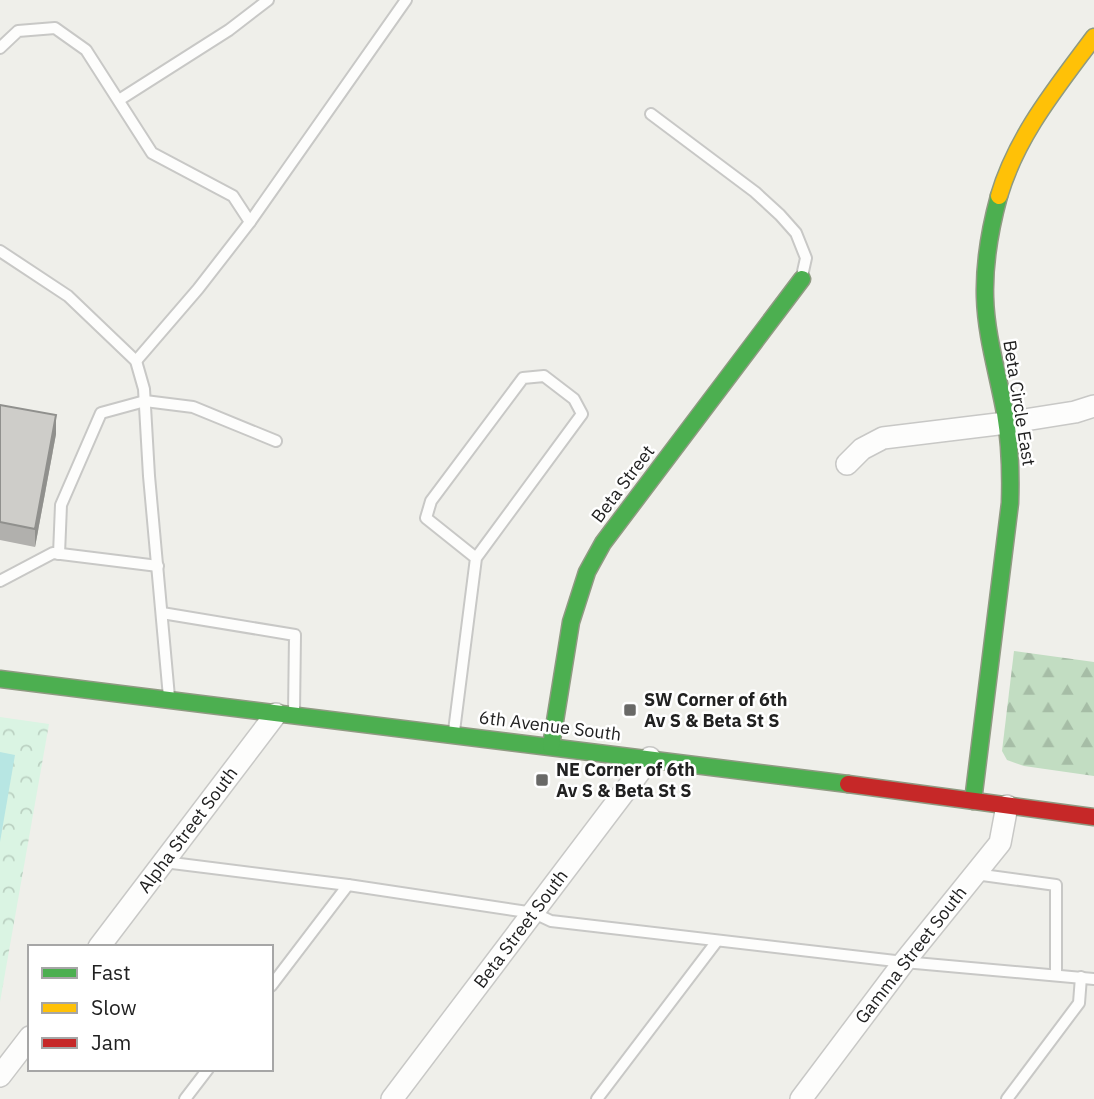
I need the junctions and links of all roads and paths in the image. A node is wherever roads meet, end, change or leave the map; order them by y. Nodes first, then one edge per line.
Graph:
1 (268, 0) edge
2 (406, 0) edge
3 (1094, 37) edge
4 (0, 48) edge
5 (119, 100) junction
6 (651, 114) dead end
7 (250, 222) junction
8 (0, 251) edge
9 (802, 279) joint
10 (136, 361) junction
11 (145, 401) junction
12 (1094, 406) edge
13 (1006, 423) junction
14 (276, 441) dead end
15 (847, 464) dead end
16 (59, 554) junction
17 (476, 558) junction
18 (158, 566) junction
19 (0, 582) edge
20 (162, 613) junction
21 (0, 679) edge
22 (169, 700) junction
23 (285, 715) junction
24 (454, 734) junction
25 (551, 746) junction
26 (650, 758) junction
27 (973, 801) junction
28 (1007, 806) junction
29 (1094, 817) edge
30 (164, 862) junction
31 (975, 874) junction
32 (348, 885) junction
33 (534, 913) junction
34 (717, 941) junction
35 (101, 945) edge
36 (904, 962) junction
37 (1056, 975) junction
38 (1081, 977) junction
39 (1094, 979) edge
40 (273, 983) edge
41 (28, 1040) edge
42 (207, 1071) edge
43 (0, 1076) edge
44 (186, 1099) edge
45 (392, 1099) edge
46 (597, 1099) edge
47 (801, 1099) edge
48 (1007, 1099) edge

1 - 5 lane
2 - 7 lane
3 - 13 street, Beta Circle East
4 - 5 lane
5 - 7 lane
6 - 9 lane
7 - 10 lane
8 - 10 lane
9 - 25 street, Beta Street
10 - 11 lane
11 - 14 lane
11 - 16 lane
11 - 18 lane
12 - 13 street
13 - 15 street
13 - 27 street, Beta Circle East
16 - 18 lane
16 - 19 lane
17 - 17 lane
17 - 24 lane
18 - 20 lane
20 - 22 lane
20 - 23 lane
21 - 22 street, 6th Avenue South
22 - 23 street, 6th Avenue South
23 - 24 street, 6th Avenue South
23 - 30 street, Alpha Street South
24 - 25 street, 6th Avenue South
25 - 26 street, 6th Avenue South
26 - 27 street, 6th Avenue South
26 - 33 street, Beta Street South
27 - 28 street, 6th Avenue South
28 - 29 street, 6th Avenue South
28 - 31 street, Gamma Street South
30 - 32 lane
30 - 35 street, Alpha Street South
31 - 36 street, Gamma Street South
31 - 37 lane
32 - 33 lane
32 - 40 lane
33 - 34 lane
33 - 45 street, Beta Street South
34 - 36 lane
34 - 46 lane
36 - 37 lane
36 - 47 street, Gamma Street South
37 - 38 lane
38 - 39 lane
38 - 48 lane
41 - 43 street
42 - 44 lane

